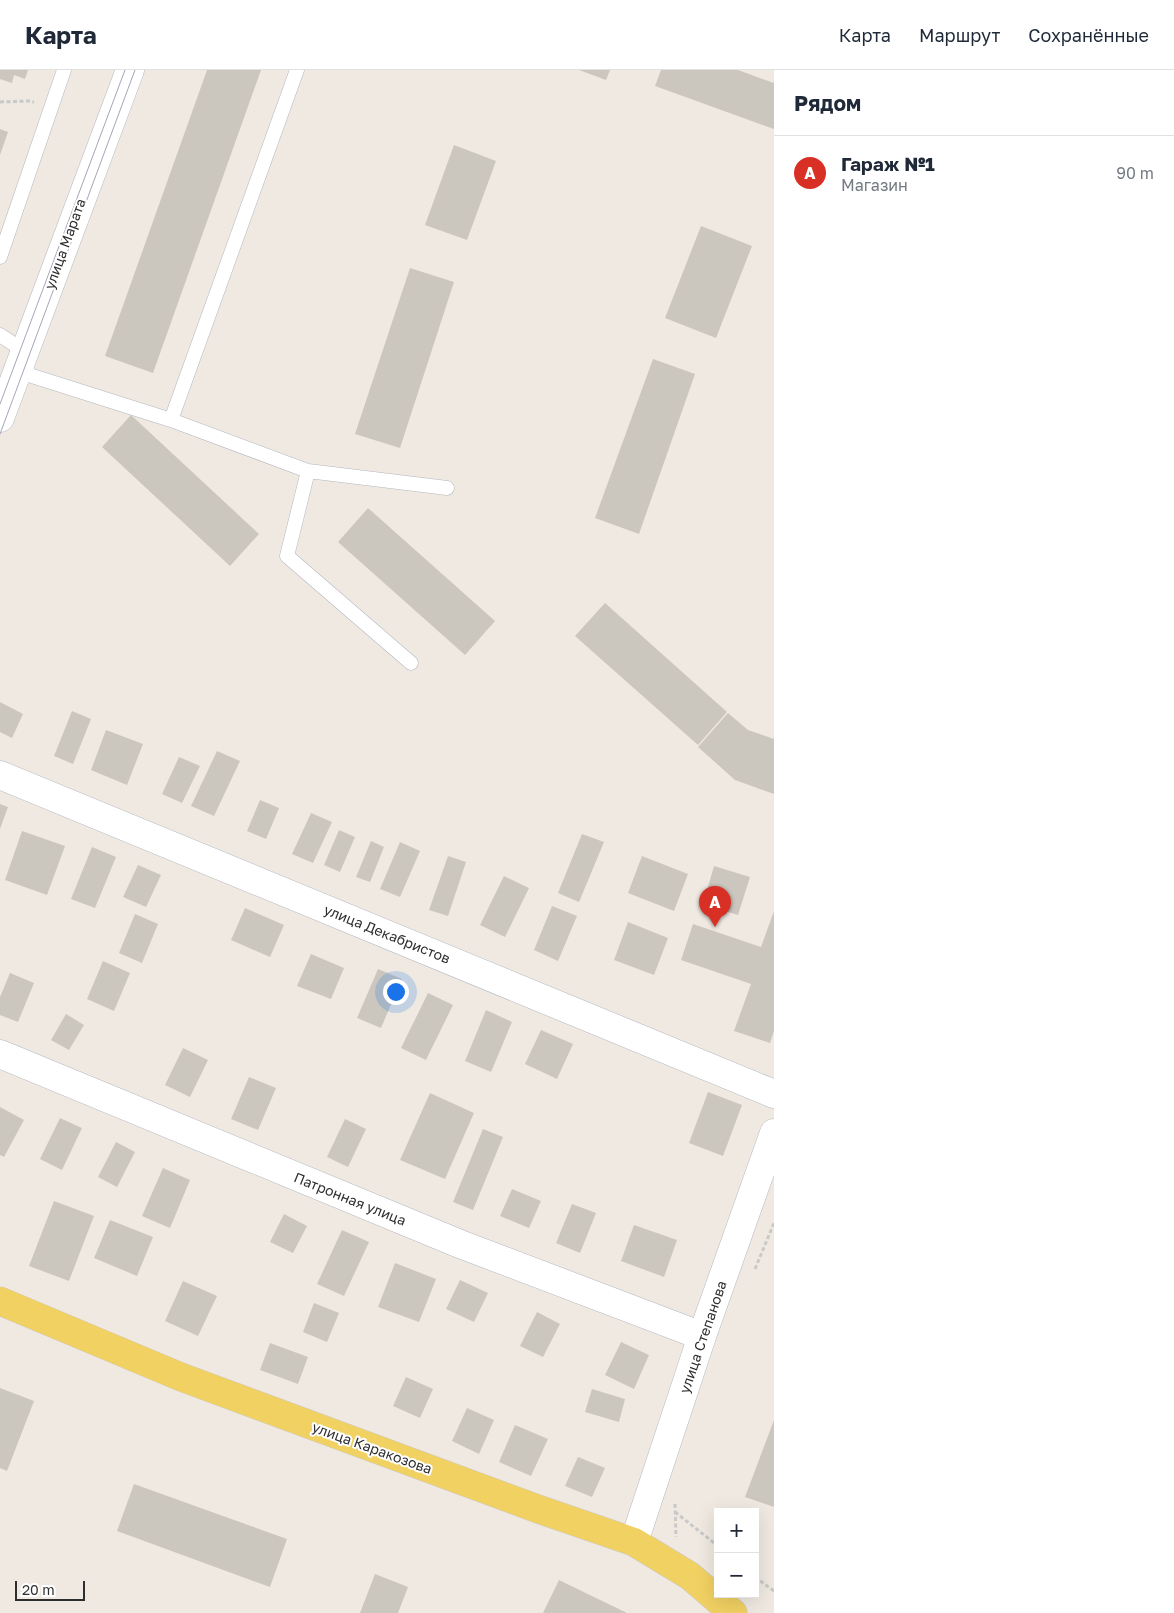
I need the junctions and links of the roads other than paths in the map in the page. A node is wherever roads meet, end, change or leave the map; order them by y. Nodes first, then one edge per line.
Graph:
1 (64, 70) edge
2 (130, 70) edge
3 (297, 70) edge
4 (0, 258) edge
5 (0, 335) edge
6 (22, 359) junction
7 (0, 418) edge
8 (171, 420) junction
9 (308, 471) junction
10 (447, 488) dead end
11 (411, 663) dead end
12 (0, 775) edge
13 (0, 1054) edge
14 (774, 1094) edge
15 (774, 1133) edge
16 (0, 1301) edge
17 (702, 1336) junction
18 (634, 1542) junction
19 (733, 1613) edge

1 - 4 lane
2 - 6 street, улица Марата
3 - 8 lane
5 - 6 lane
6 - 7 street, улица Марата
6 - 8 lane
8 - 9 lane
9 - 10 lane
9 - 11 lane
12 - 14 street, улица Декабристов
13 - 17 street, Патронная улица
15 - 17 street, улица Степанова
16 - 18 main road, улица Каракозова
17 - 18 street, улица Степанова
18 - 19 main road, улица Каракозова

